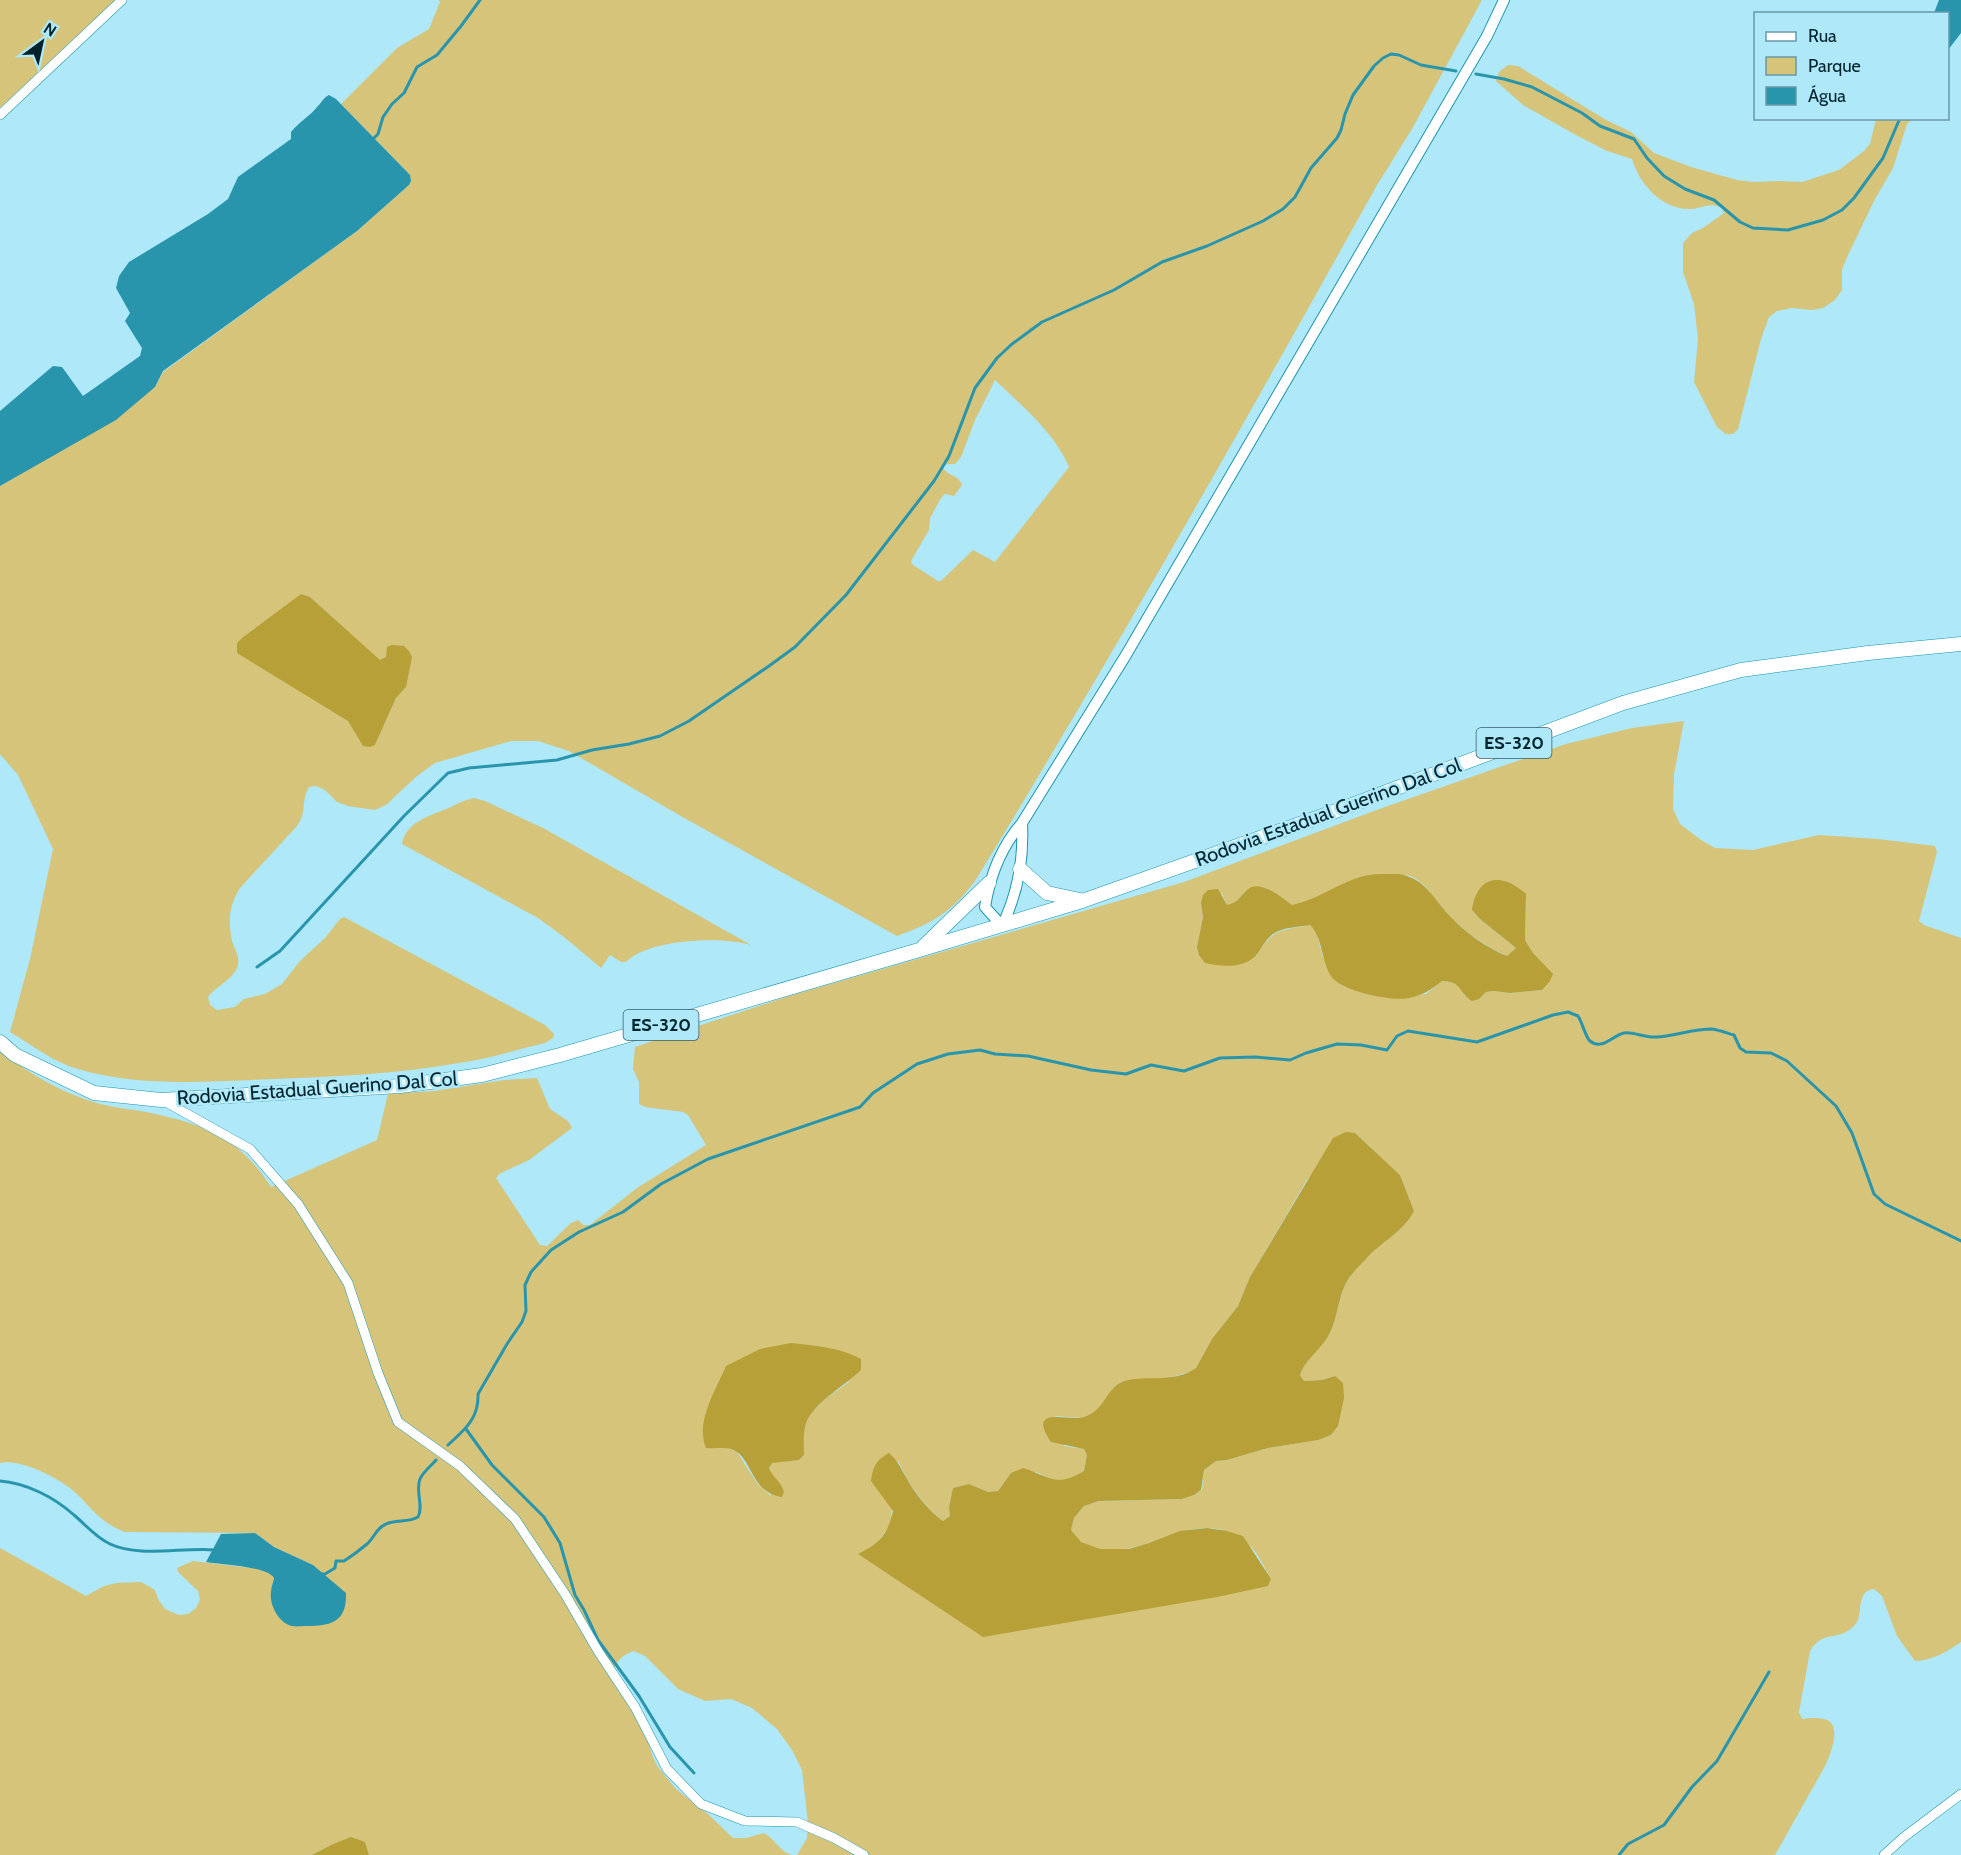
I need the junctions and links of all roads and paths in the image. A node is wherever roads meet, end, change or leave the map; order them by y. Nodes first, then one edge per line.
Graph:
1 (122, 0) edge
2 (1504, 0) edge
3 (0, 115) edge
4 (1961, 644) edge
5 (1022, 823) junction
6 (1020, 869) junction
7 (989, 883) junction
8 (1082, 901) junction
9 (1002, 926) junction
10 (919, 950) junction
11 (0, 1042) edge
12 (161, 1100) junction
13 (1961, 1794) edge
14 (864, 1855) edge
15 (1884, 1855) edge

1 - 3 street
2 - 5 street
4 - 8 main road, Rodovia Estadual Guerino Dal Col / ES-320
5 - 6 street
5 - 7 street
6 - 8 main road
6 - 9 street
7 - 9 street
7 - 10 main road
8 - 9 main road, ES-320
9 - 10 main road, ES-320
10 - 12 main road, Rodovia Estadual Guerino Dal Col / ES-320
11 - 12 main road, Rodovia Estadual Guerino Dal Col / ES-320
12 - 14 street
13 - 15 street

